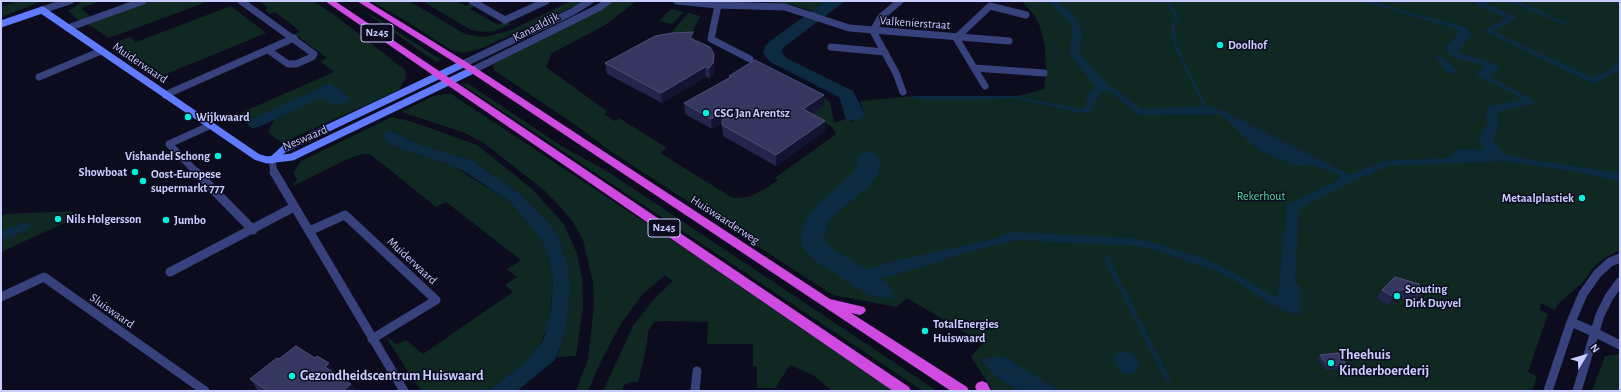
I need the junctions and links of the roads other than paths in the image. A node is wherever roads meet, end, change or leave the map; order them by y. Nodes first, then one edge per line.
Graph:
1 (70, 1) edge
2 (143, 1) edge
3 (241, 1) edge
4 (329, 1) edge
5 (361, 1) edge
6 (472, 1) edge
7 (546, 1) edge
8 (590, 1) edge
9 (608, 1) edge
10 (677, 1) edge
11 (900, 1) edge
12 (745, 3) edge
13 (718, 5) junction
14 (42, 10) junction
15 (1026, 15) dead end
16 (1, 24) edge
17 (68, 28) junction
18 (873, 31) junction
19 (294, 38) junction
20 (956, 38) junction
21 (1009, 41) dead end
22 (831, 47) dead end
23 (268, 50) junction
24 (101, 51) junction
25 (884, 52) junction
26 (750, 59) dead end
27 (462, 64) junction
28 (975, 68) junction
29 (473, 70) junction
30 (1044, 73) dead end
31 (438, 76) junction
32 (39, 77) dead end
33 (448, 82) junction
34 (985, 86) dead end
35 (903, 92) dead end
36 (166, 95) junction
37 (211, 125) junction
38 (272, 160) junction
39 (294, 208) junction
40 (253, 230) junction
41 (309, 231) junction
42 (1620, 258) edge
43 (170, 272) dead end
44 (1620, 282) edge
45 (1, 297) edge
46 (824, 302) junction
47 (860, 310) dead end
48 (1571, 322) junction
49 (1594, 332) junction
50 (372, 339) junction
51 (1620, 345) edge
52 (697, 371) dead end
53 (205, 391) edge
54 (404, 391) edge
55 (695, 391) edge
56 (904, 391) edge
57 (962, 391) edge
58 (1548, 391) edge
59 (1577, 391) edge

1 - 14 street
2 - 17 street
3 - 19 street
4 - 31 highway, N245
5 - 27 highway, Huiswaarderweg / N245
6 - 7 street
8 - 27 street, Kanaaldijk
9 - 29 street, Kanaaldijk
10 - 13 street
11 - 18 street, Valkenierstraat
12 - 13 street
12 - 18 street, Valkenierstraat
13 - 26 street
14 - 16 main road
14 - 17 main road, Muiderwaard
15 - 20 street, Valkenierstraat
17 - 24 main road, Muiderwaard
18 - 20 street, Valkenierstraat
18 - 25 street, Valkenierstraat
19 - 23 street, Muiderwaard
19 - 23 street
20 - 21 street, Valkenierstraat
20 - 28 street, Valkenierstraat
22 - 25 street
23 - 36 street, Muiderwaard
24 - 32 street, Muiderwaard
24 - 36 main road, Muiderwaard
25 - 35 street, Valkenierstraat
27 - 29 highway, Huiswaarderweg / N245
27 - 31 main road
28 - 30 street
28 - 34 street, Valkenierstraat
29 - 33 main road
29 - 46 highway, Huiswaarderweg / N245
31 - 33 highway, N245
31 - 38 main road, Neswaard
33 - 38 main road, Neswaard
33 - 56 highway, N245
36 - 37 main road, Muiderwaard
37 - 38 main road, Muiderwaard
37 - 40 street
38 - 39 street
39 - 40 street
39 - 41 street
40 - 43 street
41 - 50 street
41 - 50 street, Muiderwaard
42 - 48 street
44 - 49 street
45 - 53 street, Sluiswaard
46 - 47 highway
46 - 57 highway, Huiswaarderweg / N245
48 - 49 street
48 - 58 street
49 - 51 street
49 - 59 street
50 - 54 street
52 - 55 street

